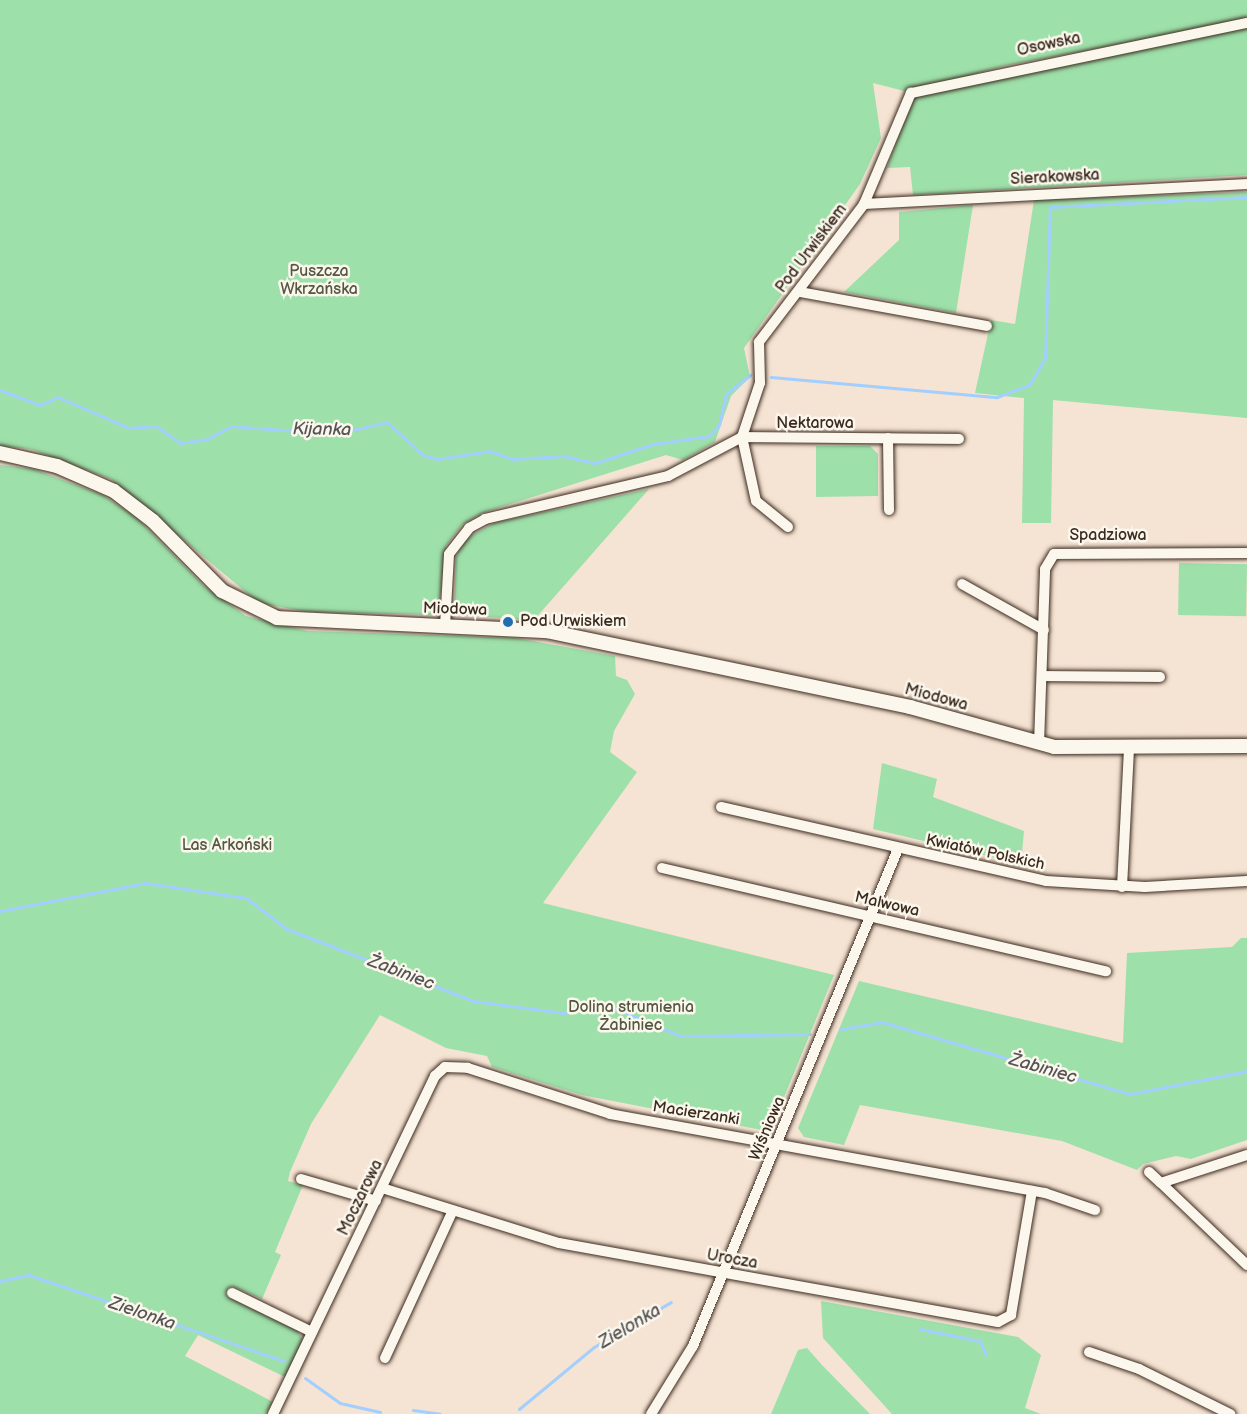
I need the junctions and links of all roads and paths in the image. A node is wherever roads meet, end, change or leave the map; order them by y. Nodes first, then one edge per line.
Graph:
1 (1247, 23) edge
2 (888, 142) joint
3 (1247, 183) edge
4 (864, 204) junction
5 (800, 292) junction
6 (987, 326) dead end
7 (742, 437) junction
8 (888, 438) junction
9 (959, 439) dead end
10 (0, 453) edge
11 (890, 510) dead end
12 (788, 527) dead end
13 (1247, 553) edge
14 (962, 584) dead end
15 (445, 626) junction
16 (1044, 630) junction
17 (1043, 676) junction
18 (1160, 677) dead end
19 (1039, 744) junction
20 (1247, 746) edge
21 (1129, 748) junction
22 (721, 807) dead end
23 (898, 849) junction
24 (662, 868) dead end
25 (1247, 881) edge
26 (1122, 887) junction
27 (872, 917) junction
28 (1106, 971) dead end
29 (435, 1076) joint
30 (778, 1143) junction
31 (1247, 1155) edge
32 (1149, 1172) dead end
33 (301, 1179) dead end
34 (1161, 1183) junction
35 (382, 1188) junction
36 (1032, 1191) junction
37 (376, 1200) junction
38 (1095, 1210) dead end
39 (452, 1212) junction
40 (1247, 1265) edge
41 (724, 1274) junction
42 (232, 1293) dead end
43 (312, 1332) junction
44 (1089, 1352) dead end
45 (385, 1358) dead end
46 (273, 1414) edge
47 (651, 1414) edge
48 (1230, 1414) edge

1 - 2 street, Osowska
2 - 4 street, Pod Urwiskiem
3 - 4 street, Sierakowska
4 - 5 street, Pod Urwiskiem
5 - 6 street
5 - 7 street, Pod Urwiskiem
7 - 8 street, Nektarowa
7 - 12 street
7 - 15 street
8 - 9 street, Nektarowa
8 - 11 street
10 - 15 street, Miodowa
13 - 16 street, Spadziowa
14 - 16 street
15 - 19 street, Miodowa
16 - 17 street, Spadziowa
17 - 18 street
17 - 19 street, Spadziowa
19 - 21 street, Miodowa
20 - 21 street, Miodowa
21 - 26 street
22 - 23 street, Kwiatów Polskich
23 - 26 street, Kwiatów Polskich
23 - 27 street, Wiśniowa
24 - 27 street, Malwowa
25 - 26 street, Kwiatów Polskich
27 - 28 street, Malwowa
27 - 30 street, Wiśniowa
29 - 30 street, Macierzanki
29 - 35 street, Moczarowa
30 - 36 street, Macierzanki
30 - 41 street, Wiśniowa
31 - 34 street
32 - 34 street
33 - 37 street
34 - 40 street
35 - 37 street, Moczarowa
35 - 39 street, Urocza
36 - 38 street, Macierzanki
36 - 41 street, Urocza
37 - 43 street, Moczarowa
39 - 41 street, Urocza
39 - 45 street
41 - 47 street, Wiśniowa
42 - 43 street
43 - 46 street, Moczarowa
44 - 48 street

